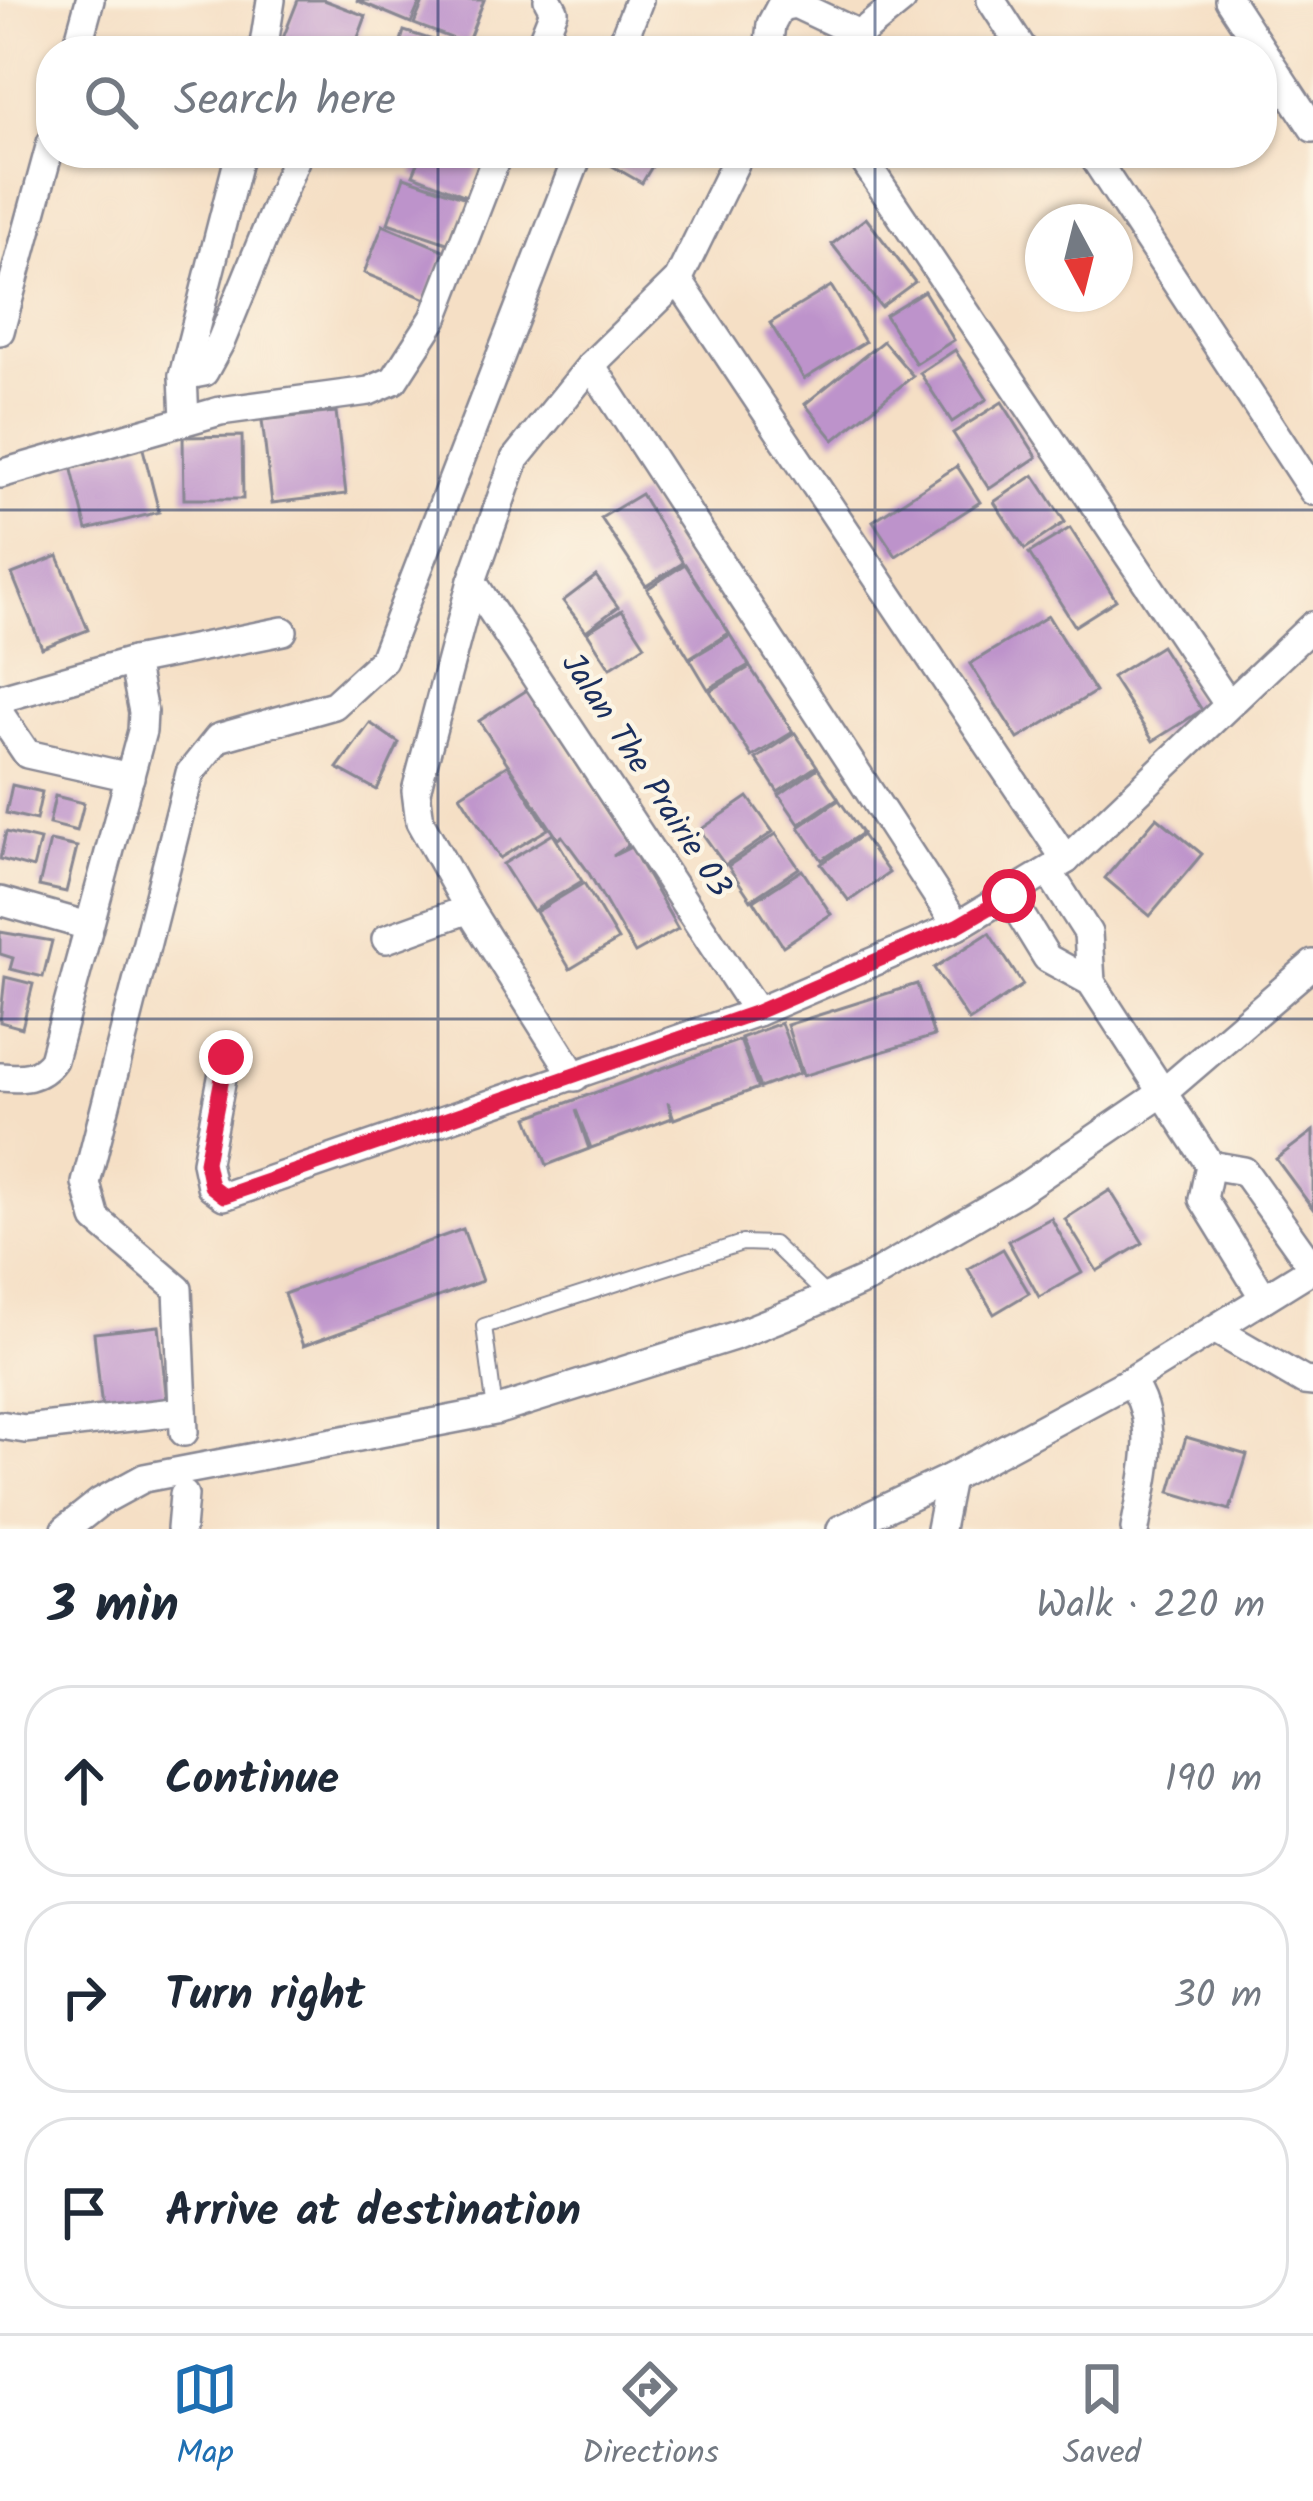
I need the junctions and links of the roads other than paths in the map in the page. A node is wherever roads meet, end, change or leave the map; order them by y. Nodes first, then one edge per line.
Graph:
1 (90, 0) edge
2 (271, 0) edge
3 (548, 0) edge
4 (639, 0) edge
5 (902, 0) edge
6 (991, 0) edge
7 (1229, 0) edge
8 (80, 36) edge
9 (265, 36) edge
10 (544, 36) edge
11 (625, 36) edge
12 (770, 36) edge
13 (840, 36) edge
14 (857, 36) edge
15 (1014, 36) edge
16 (1253, 36) edge
17 (1277, 73) edge
18 (1313, 128) edge
19 (44, 168) edge
20 (236, 168) edge
21 (292, 168) edge
22 (492, 168) edge
23 (573, 168) edge
24 (733, 168) edge
25 (870, 168) edge
26 (1101, 168) edge
27 (678, 280) junction
28 (0, 331) edge
29 (591, 365) junction
30 (183, 376) junction
31 (185, 420) junction
32 (0, 473) edge
33 (1313, 491) edge
34 (472, 581) junction
35 (1313, 625) edge
36 (284, 631) dead end
37 (133, 661) junction
38 (1228, 704) junction
39 (0, 710) edge
40 (130, 777) junction
41 (1058, 866) junction
42 (1009, 896) junction
43 (0, 902) edge
44 (470, 909) junction
45 (88, 926) junction
46 (957, 926) junction
47 (386, 940) dead end
48 (1313, 964) edge
49 (1091, 982) junction
50 (757, 1012) junction
51 (226, 1057) dead end
52 (575, 1076) junction
53 (0, 1077) edge
54 (1165, 1091) junction
55 (1210, 1166) junction
56 (1313, 1268) edge
57 (828, 1296) junction
58 (1264, 1298) junction
59 (1216, 1330) junction
60 (1130, 1381) junction
61 (1313, 1382) edge
62 (495, 1411) junction
63 (0, 1425) edge
64 (950, 1478) junction
65 (184, 1495) dead end
66 (66, 1529) edge
67 (182, 1529) edge
68 (841, 1529) edge
69 (940, 1529) edge
70 (1136, 1529) edge

1 - 8 street
2 - 9 street
3 - 10 street
4 - 11 street
5 - 14 street
6 - 15 street
7 - 16 street
12 - 13 street
17 - 18 street
19 - 28 street
20 - 30 street
21 - 30 street
22 - 31 street
23 - 63 street
24 - 27 street
25 - 38 street
26 - 33 street
27 - 29 street
27 - 41 street
29 - 34 street
29 - 46 street
30 - 31 street
31 - 32 street
34 - 44 street
34 - 50 street, Jalan The Prairie 03
35 - 38 street
36 - 37 street
37 - 39 street
37 - 40 street
38 - 41 street
39 - 40 street
40 - 45 street
41 - 42 street
41 - 49 street
42 - 46 street
42 - 49 street
43 - 45 street
44 - 47 street
44 - 52 street
45 - 53 street
46 - 50 street
48 - 54 street
49 - 54 street
50 - 52 street
51 - 52 street
54 - 55 street
54 - 57 street
55 - 56 street
55 - 58 street
56 - 58 street
57 - 62 street
57 - 62 lane
58 - 59 street
59 - 60 street
59 - 61 street
60 - 64 street
60 - 70 street
62 - 66 street
64 - 68 street
64 - 69 street
65 - 67 street

